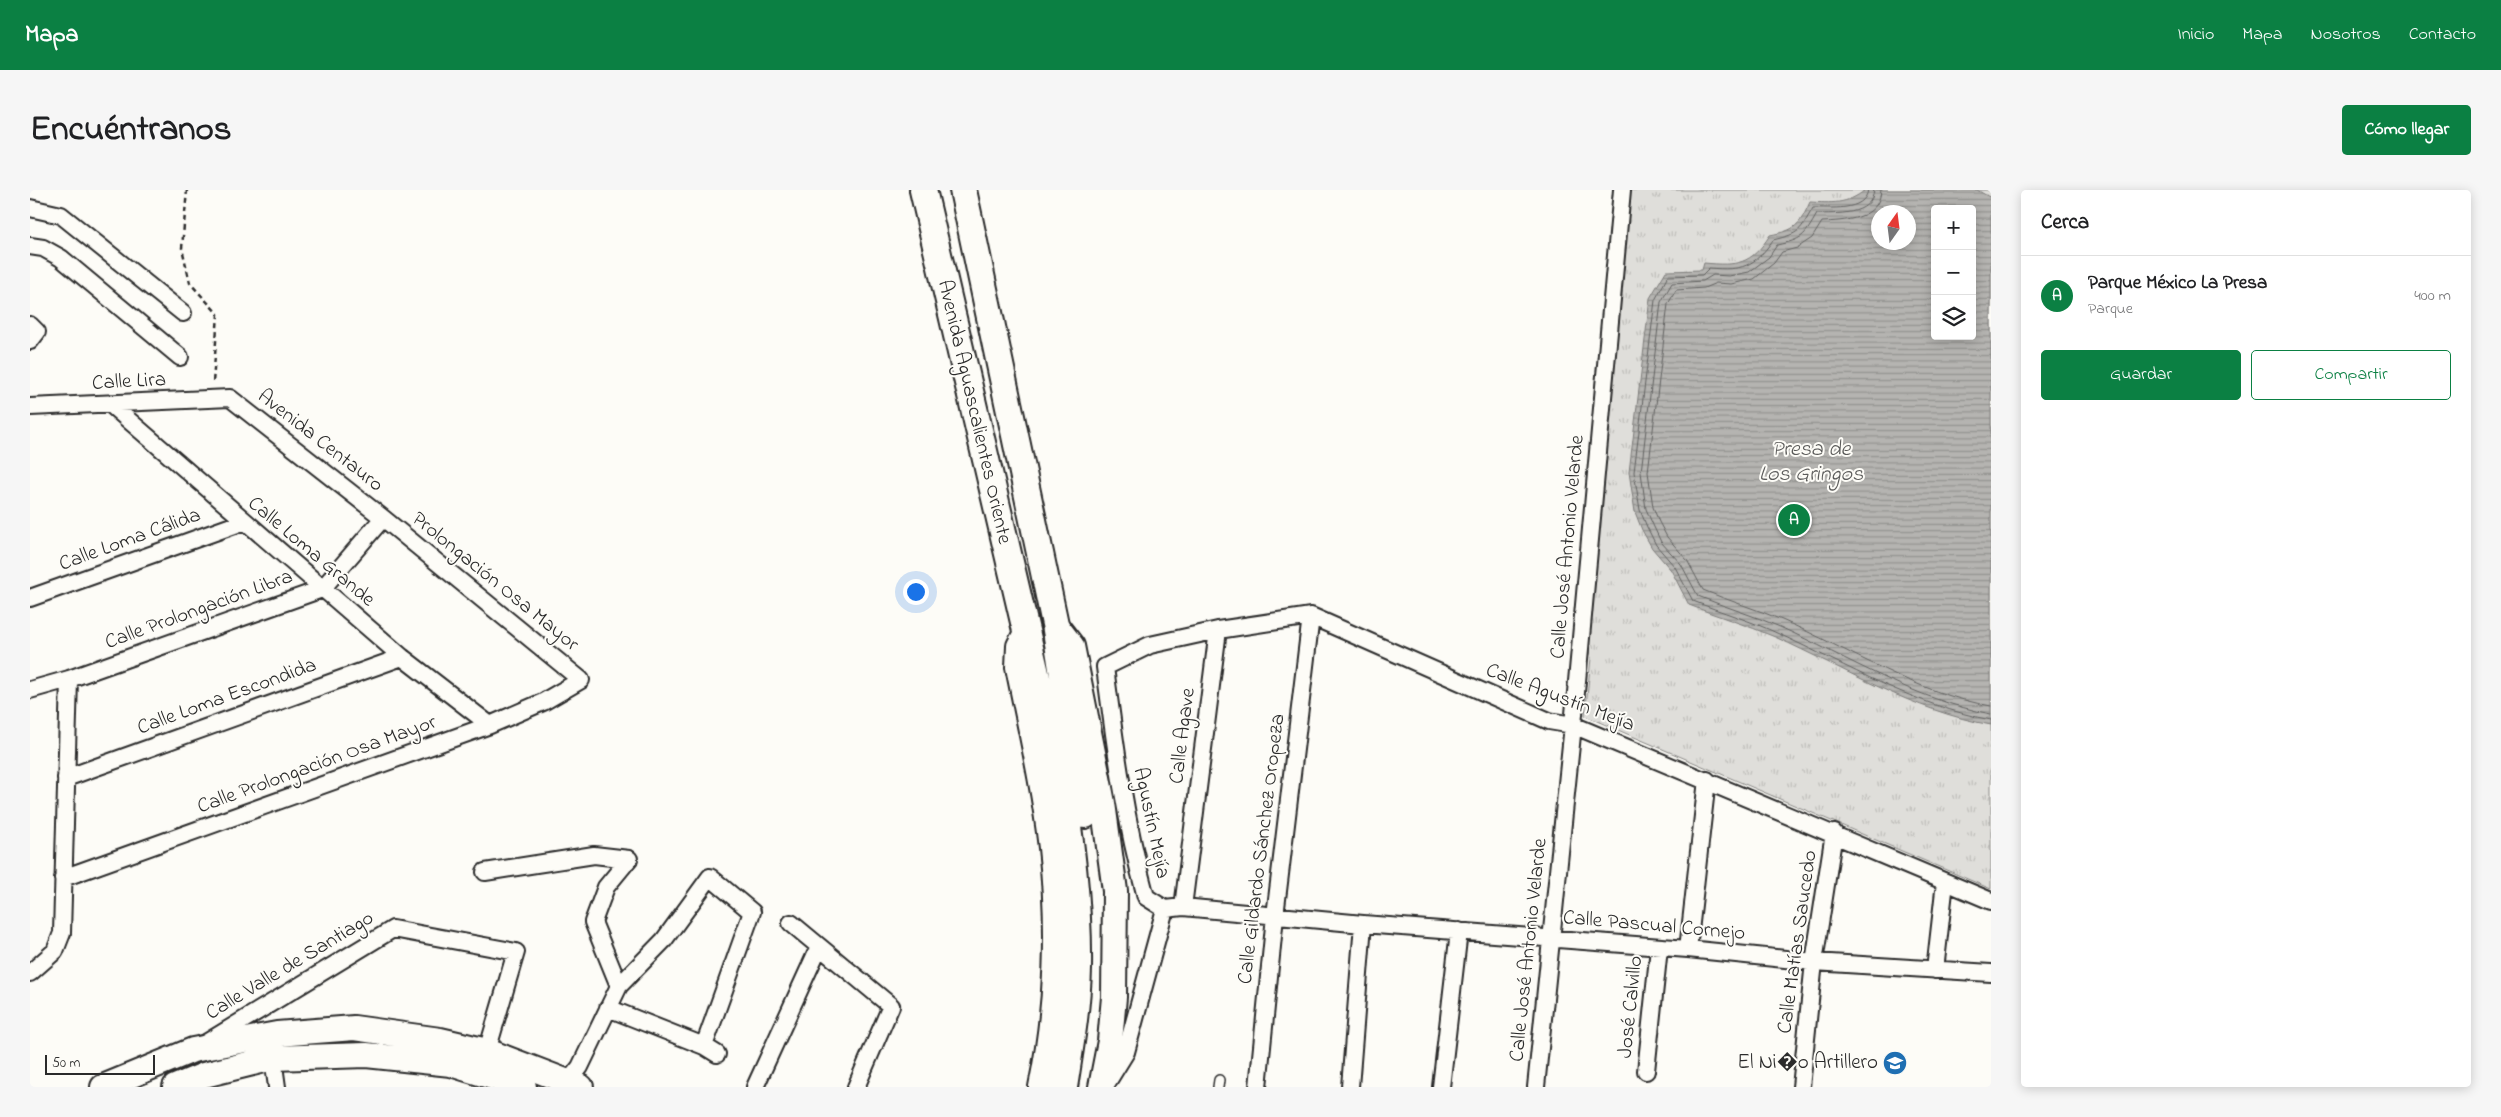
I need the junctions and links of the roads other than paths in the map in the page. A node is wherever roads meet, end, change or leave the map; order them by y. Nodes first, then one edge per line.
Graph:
1 (923, 190) edge
2 (963, 190) edge
3 (1622, 190) edge
4 (30, 208) edge
5 (30, 246) edge
6 (183, 312) dead end
7 (30, 325) edge
8 (30, 341) edge
9 (180, 356) dead end
10 (230, 398) joint
11 (110, 404) junction
12 (30, 407) edge
13 (383, 518) junction
14 (243, 522) junction
15 (322, 589) junction
16 (30, 598) edge
17 (1311, 616) junction
18 (1054, 624) junction
19 (1218, 630) junction
20 (1026, 633) junction
21 (402, 656) junction
22 (70, 679) junction
23 (580, 680) joint
24 (30, 690) edge
25 (1573, 725) junction
26 (490, 726) junction
27 (66, 778) junction
28 (1707, 780) junction
29 (1834, 833) junction
30 (485, 872) dead end
31 (63, 878) junction
32 (1946, 882) junction
33 (1991, 901) edge
34 (1183, 907) junction
35 (1165, 909) junction
36 (1275, 916) junction
37 (791, 923) dead end
38 (1363, 924) junction
39 (1458, 931) junction
40 (1552, 939) junction
41 (819, 946) junction
42 (1659, 948) junction
43 (1688, 949) junction
44 (1814, 962) junction
45 (1935, 970) junction
46 (30, 973) edge
47 (1991, 973) edge
48 (619, 986) junction
49 (608, 1008) junction
50 (193, 1050) junction
51 (487, 1051) junction
52 (273, 1058) junction
53 (1646, 1071) dead end
54 (571, 1085) edge
55 (103, 1087) edge
56 (175, 1087) edge
57 (277, 1087) edge
58 (524, 1087) edge
59 (755, 1087) edge
60 (856, 1087) edge
61 (1041, 1087) edge
62 (1064, 1087) edge
63 (1081, 1087) edge
64 (1103, 1087) edge
65 (1258, 1087) edge
66 (1350, 1087) edge
67 (1442, 1087) edge
68 (1536, 1087) edge
69 (1801, 1087) edge

1 - 20 main road, Avenida Aguascalientes Oriente
2 - 18 main road, Avenida Aguascalientes Oriente
3 - 25 street, Calle José Antonio Velarde
4 - 6 street
5 - 9 street
7 - 8 street
10 - 11 street, Calle Lira
10 - 13 street, Avenida Centauro
11 - 12 street, Calle Lira
11 - 14 street, Calle Loma Grande
13 - 15 street, Calle Prolongación Libra
13 - 23 street, Prolongación Osa Mayor
14 - 15 street, Calle Loma Grande
14 - 16 street, Calle Loma Cálida
15 - 21 street, Calle Loma Grande
15 - 22 street, Calle Prolongación Libra
17 - 19 street
17 - 25 street, Calle Agustín Mejía
17 - 36 street, Calle Gildardo Sánchez Oropeza
18 - 63 main road, Avenida Aguascalientes Oriente
18 - 64 main road, Avenida Aguascalientes Oriente
19 - 34 street, Calle Agave
19 - 35 street, Agustín Mejía
20 - 61 main road
20 - 62 main road, Avenida Aguascalientes Oriente
21 - 26 street, Calle Loma Grande
21 - 27 street, Calle Loma Escondida
22 - 24 street, Calle Prolongación Libra
22 - 27 street
23 - 26 street, Calle Prolongación Osa Mayor
25 - 28 street, Calle Agustín Mejía
25 - 40 street, Calle José Antonio Velarde
26 - 31 street, Calle Prolongación Osa Mayor
27 - 31 street
28 - 29 street, Calle Agustín Mejía
28 - 43 street
29 - 32 street, Calle Agustín Mejía
29 - 44 street, Calle Matías Saucedo
30 - 48 street
31 - 46 street
32 - 33 street, Calle Agustín Mejía
32 - 45 street
34 - 35 street, Calle Pascual Cornejo
34 - 36 street, Calle Pascual Cornejo
35 - 64 street, Agustín Mejía
36 - 38 street, Calle Pascual Cornejo
36 - 65 street, Calle Gildardo Sánchez Oropeza
37 - 41 street
38 - 39 street, Calle Pascual Cornejo
38 - 66 street
39 - 40 street, Calle Pascual Cornejo
39 - 67 street
40 - 42 street, Calle Pascual Cornejo
40 - 68 street, Calle José Antonio Velarde
41 - 59 street
41 - 60 street
42 - 43 street, Calle Pascual Cornejo
42 - 53 street, José Calvillo
43 - 44 street, Calle Pascual Cornejo
44 - 45 street, Calle Pascual Cornejo
44 - 69 street, Calle Matías Saucedo
45 - 47 street, Calle Pascual Cornejo
48 - 49 street
48 - 49 street
49 - 54 street
50 - 51 main road
50 - 51 street, Calle Valle de Santiago
50 - 55 main road
51 - 54 main road
52 - 56 main road
52 - 57 street
52 - 58 main road

